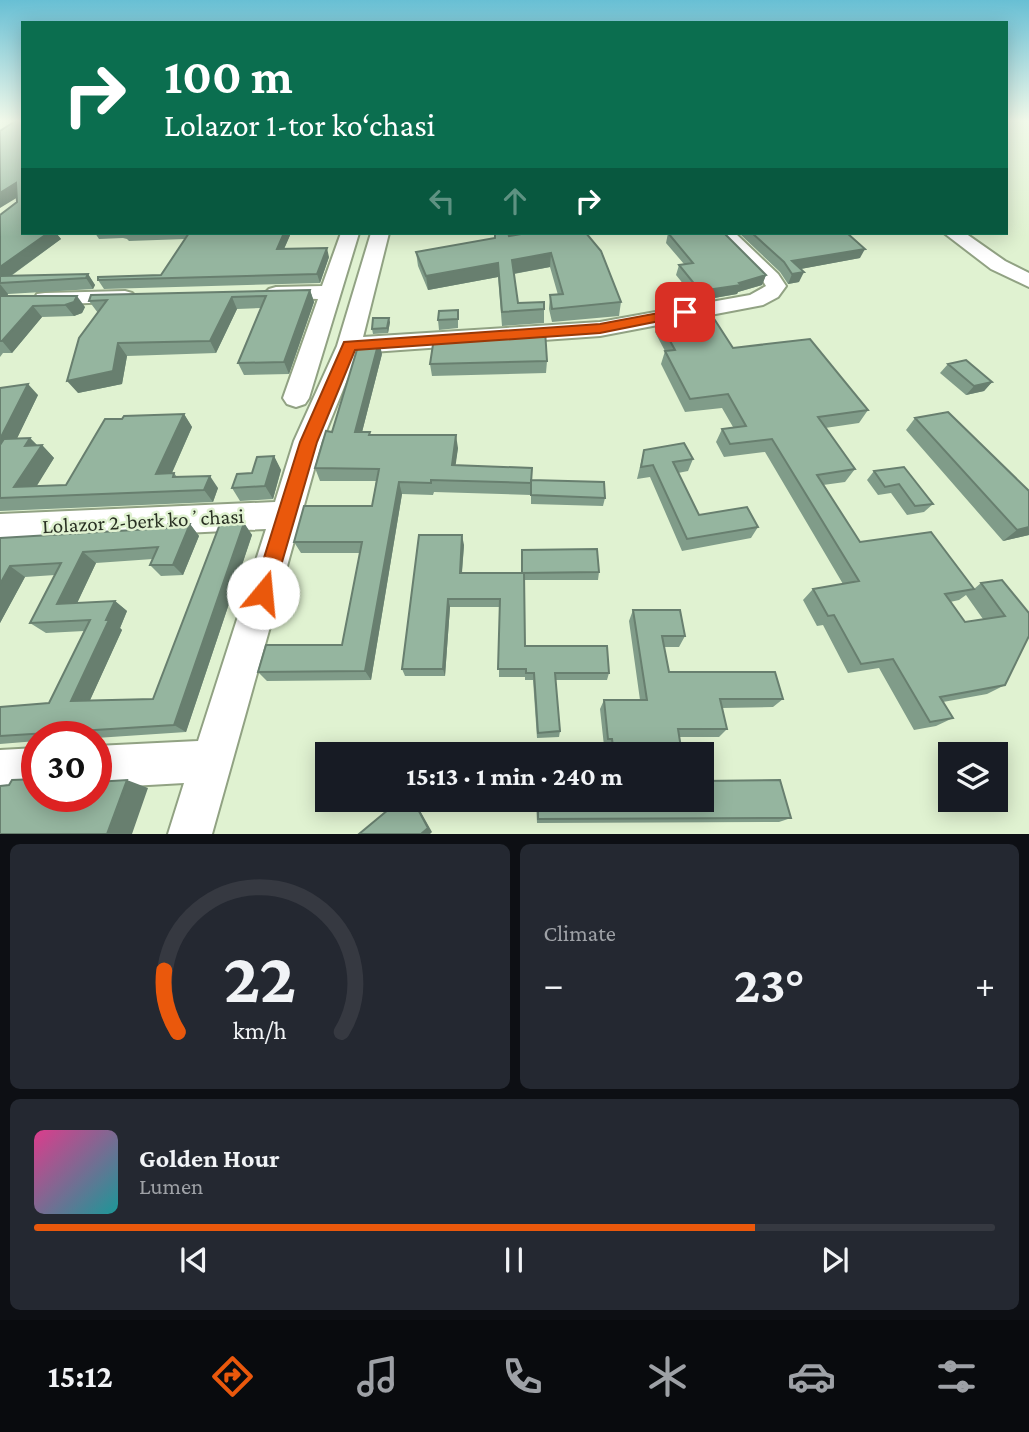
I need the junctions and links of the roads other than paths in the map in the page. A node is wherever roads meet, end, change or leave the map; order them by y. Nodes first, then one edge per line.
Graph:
1 (349, 235) edge
2 (379, 235) edge
3 (726, 235) edge
4 (956, 235) edge
5 (1029, 281) edge
6 (330, 292) junction
7 (249, 294) edge
8 (140, 297) edge
9 (19, 300) edge
10 (349, 346) junction
11 (296, 398) dead end
12 (287, 515) junction
13 (0, 528) edge
14 (212, 761) junction
15 (112, 766) edge
16 (21, 770) edge
17 (0, 771) edge
18 (190, 834) edge

1 - 6 street
2 - 10 street
3 - 10 street
4 - 5 street
6 - 7 street
6 - 11 street
8 - 9 street
10 - 12 street
12 - 13 street, Lolazor 2-berk koʼchasi
12 - 14 street
14 - 15 street
14 - 18 street
16 - 17 street

